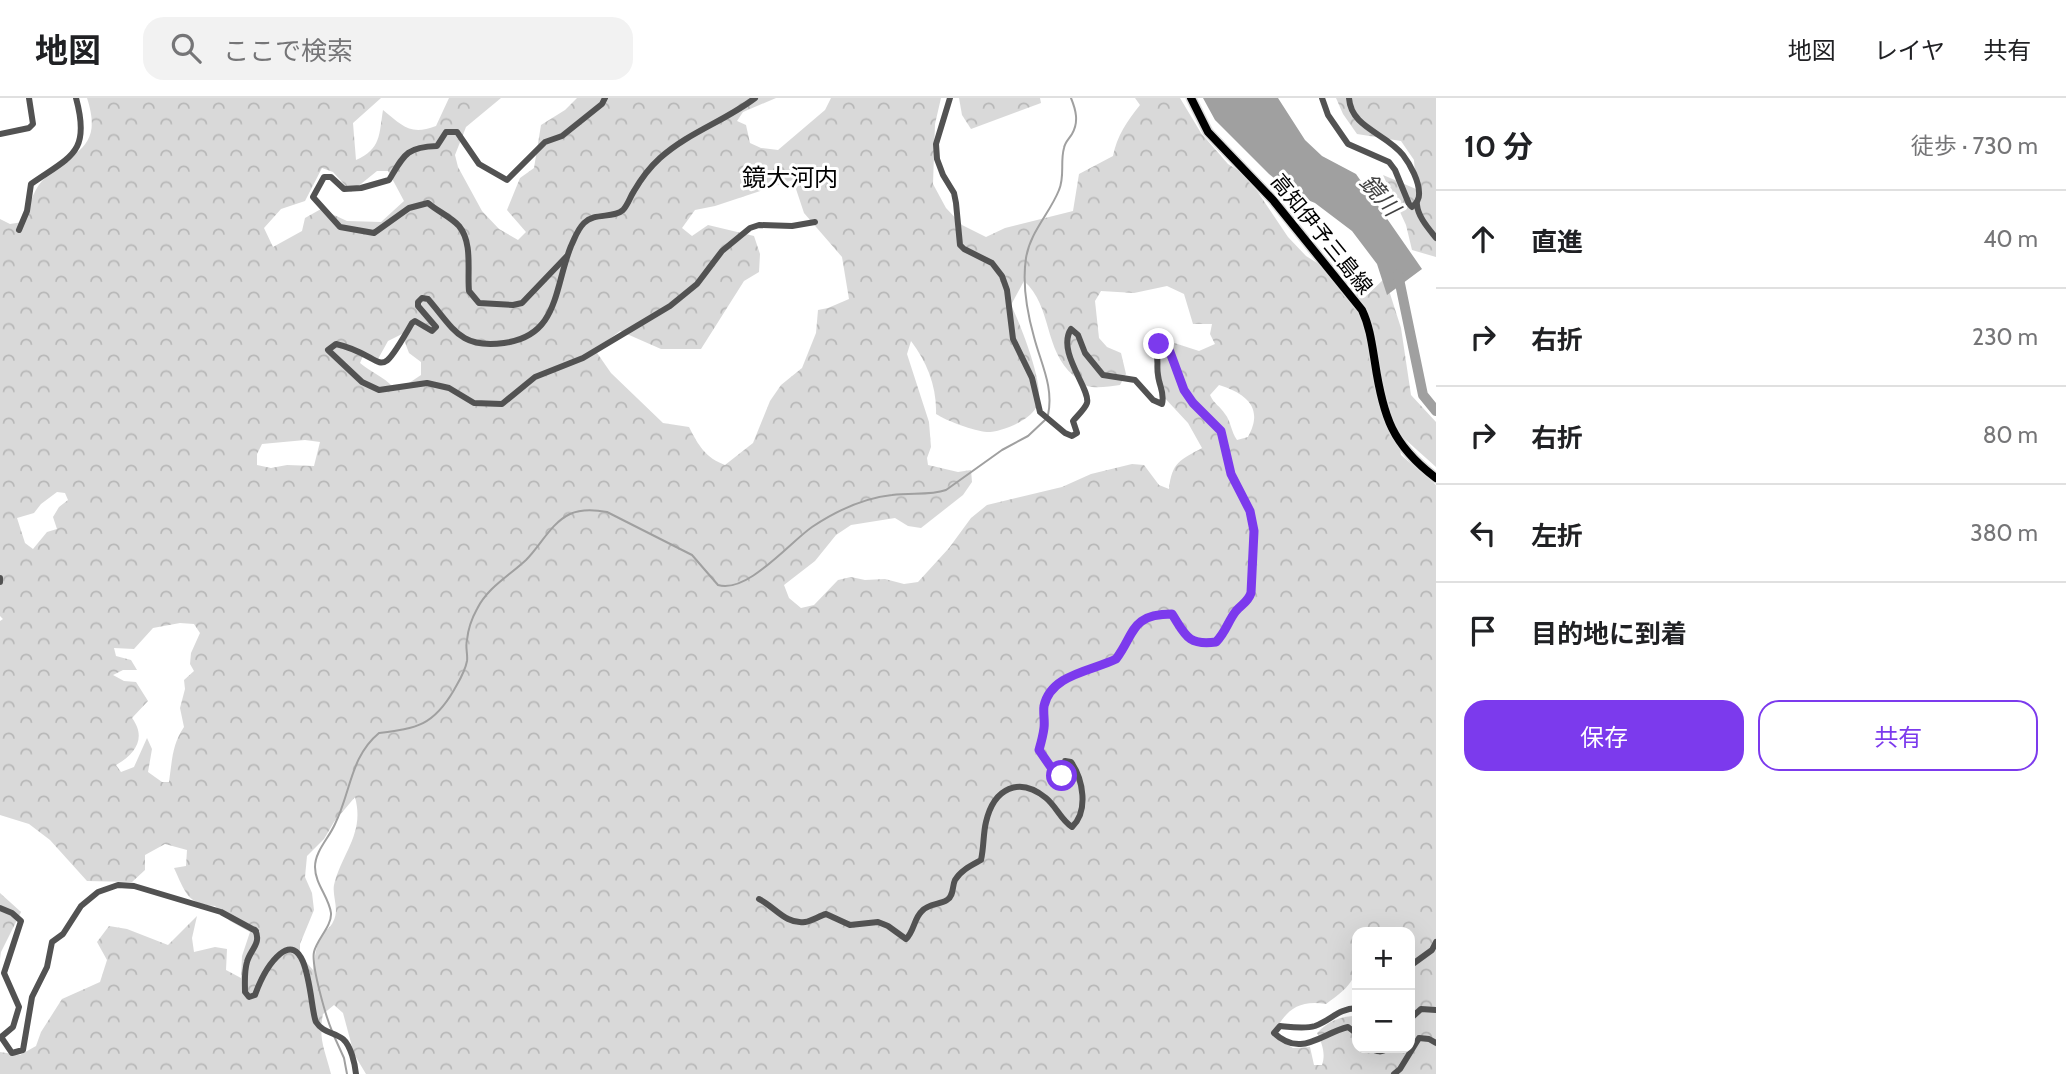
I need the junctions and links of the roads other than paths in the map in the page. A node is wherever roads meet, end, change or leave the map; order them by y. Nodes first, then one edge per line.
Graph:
1 (29, 98) edge
2 (76, 98) edge
3 (605, 98) edge
4 (755, 98) edge
5 (950, 98) edge
6 (1191, 98) edge
7 (1322, 98) edge
8 (1349, 98) edge
9 (0, 134) edge
10 (1416, 203) junction
11 (815, 222) dead end
12 (19, 230) dead end
13 (1436, 238) edge
14 (567, 256) junction
15 (1436, 478) edge
16 (759, 899) dead end
17 (0, 908) edge
18 (1436, 942) edge
19 (1415, 962) edge
20 (1352, 1010) edge
21 (1436, 1010) edge
22 (1415, 1014) edge
23 (1352, 1030) edge
24 (0, 1038) edge
25 (1436, 1043) edge
26 (356, 1074) edge
27 (1394, 1074) edge

1 - 9 street
2 - 12 street
3 - 14 street
4 - 14 street
5 - 16 street
6 - 15 main road, 高知伊予三島線
7 - 10 street
8 - 10 street
10 - 13 street
11 - 14 street
17 - 24 street
18 - 19 street
20 - 23 street
21 - 22 street
24 - 26 street
25 - 27 street

